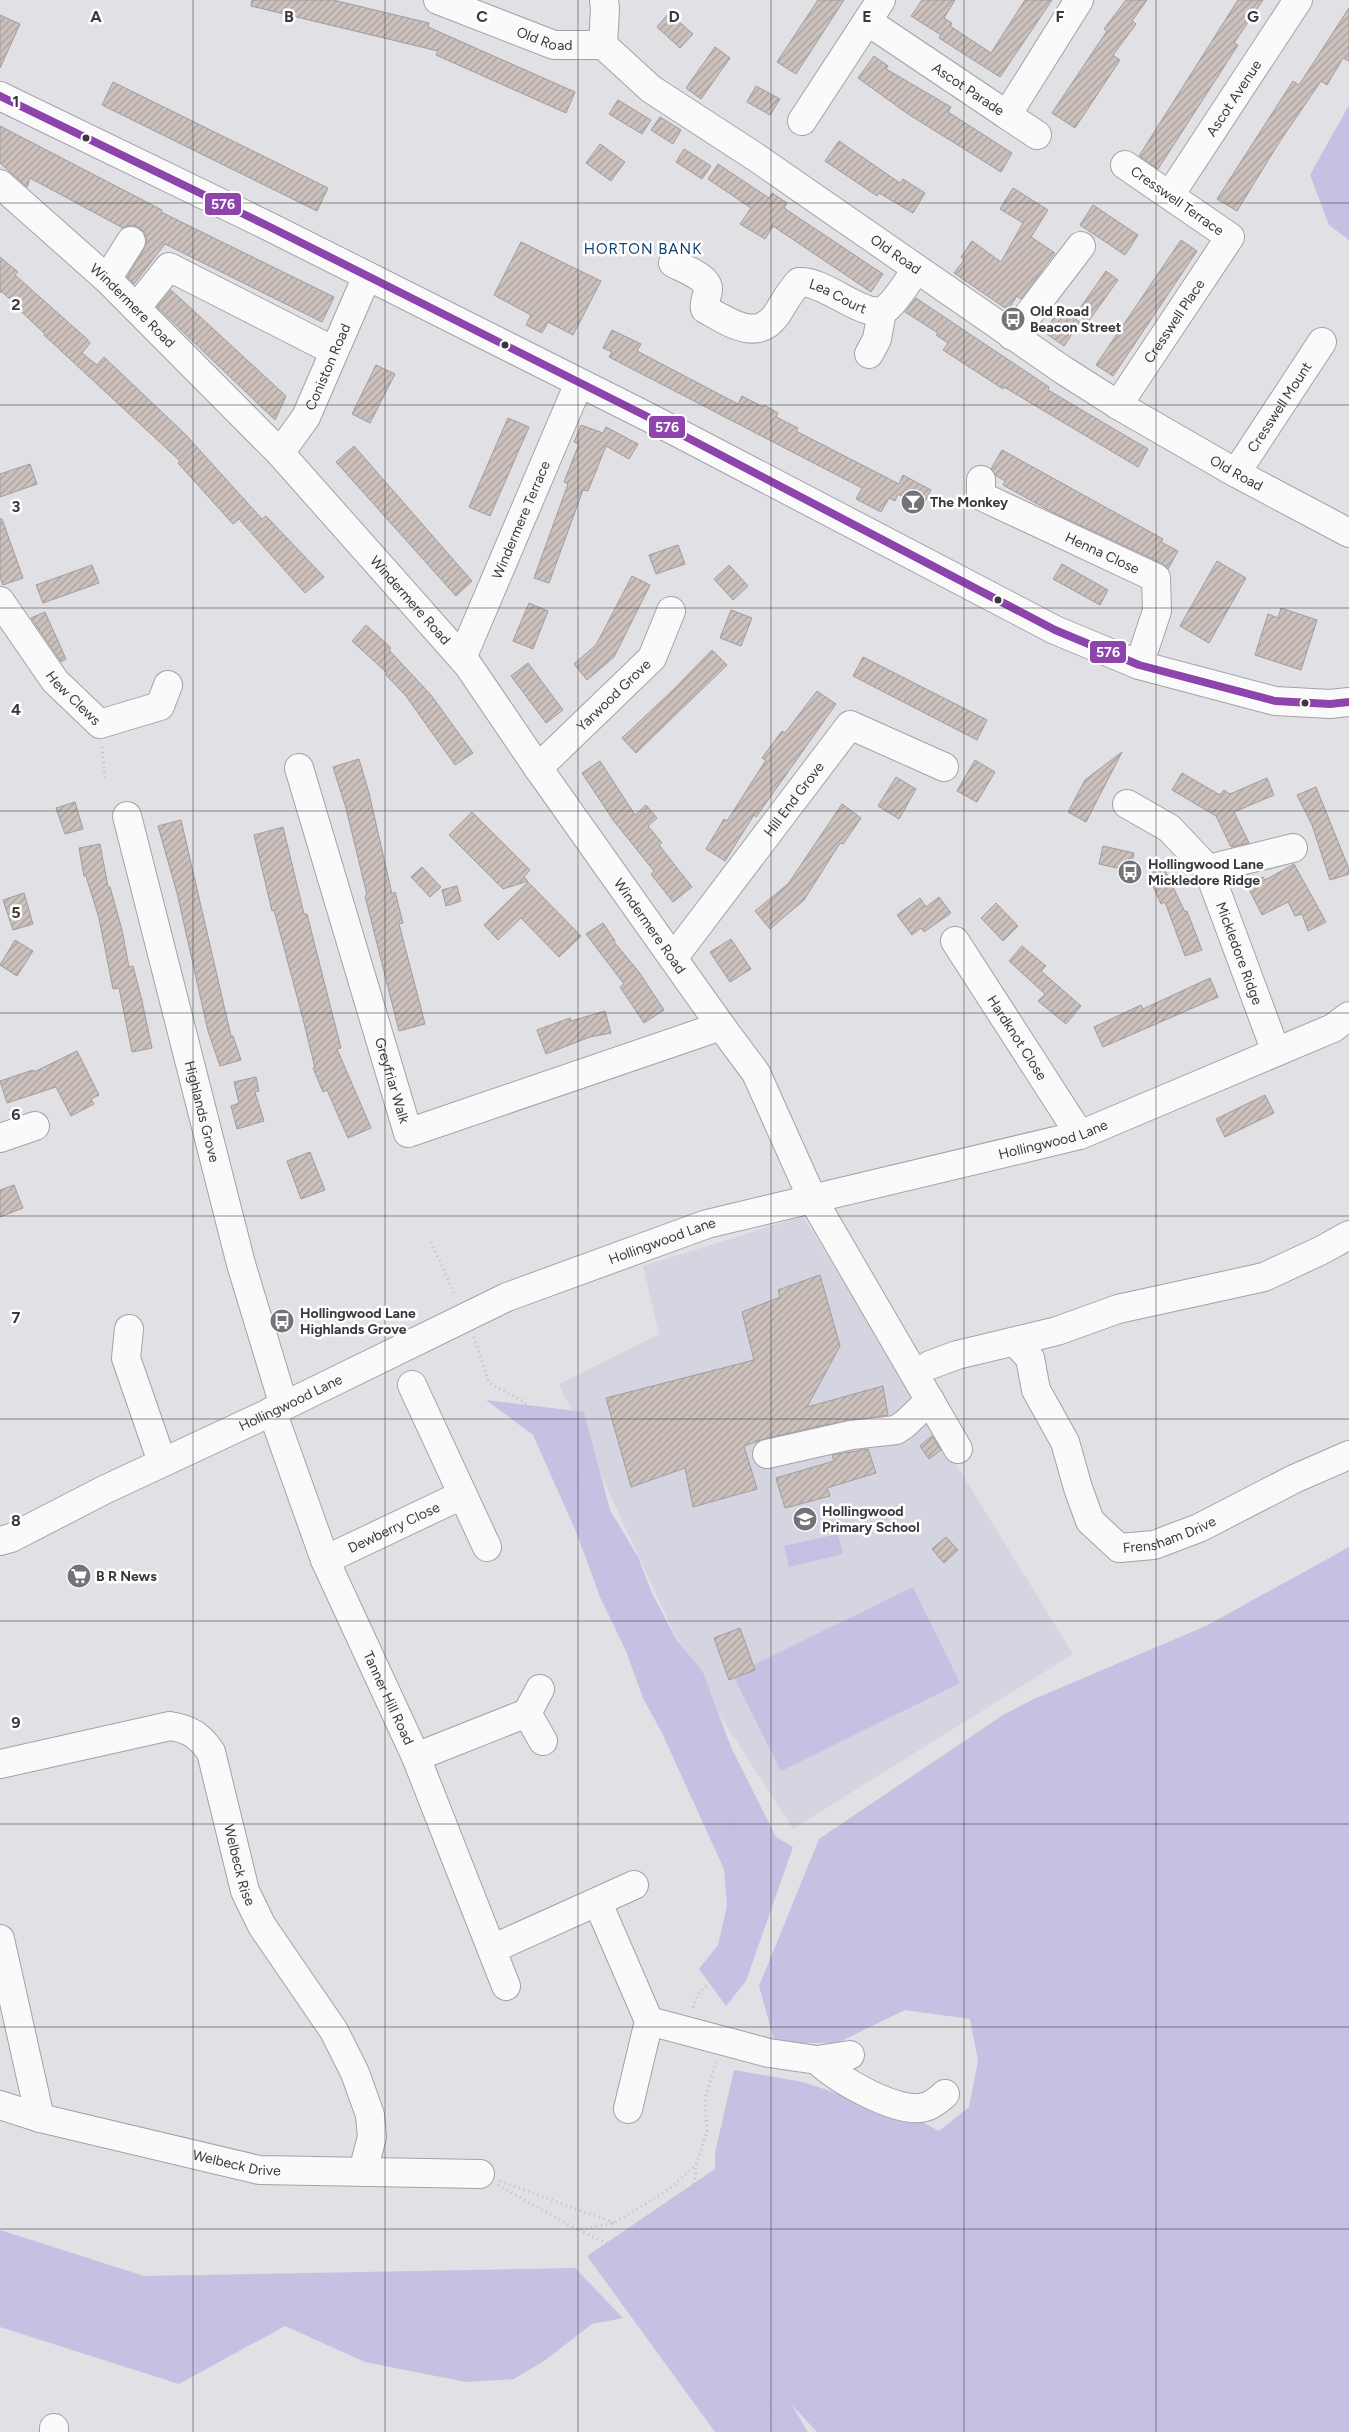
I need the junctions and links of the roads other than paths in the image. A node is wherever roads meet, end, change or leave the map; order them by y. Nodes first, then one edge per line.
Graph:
1 (438, 0) edge
2 (604, 0) edge
3 (1078, 0) edge
4 (1298, 0) edge
5 (874, 10) edge
6 (603, 46) junction
7 (0, 96) edge
8 (1007, 115) junction
9 (802, 121) dead end
10 (1037, 135) dead end
11 (1125, 165) dead end
12 (0, 184) edge
13 (1170, 195) junction
14 (1230, 237) joint
15 (130, 241) dead end
16 (1081, 246) dead end
17 (673, 263) dead end
18 (916, 270) junction
19 (367, 276) junction
20 (107, 279) junction
21 (136, 308) junction
22 (882, 311) junction
23 (1012, 336) junction
24 (1322, 342) dead end
25 (334, 352) junction
26 (869, 354) dead end
27 (580, 383) junction
28 (1118, 405) junction
29 (280, 453) junction
30 (1236, 473) junction
31 (981, 480) dead end
32 (1349, 533) edge
33 (0, 601) edge
34 (671, 611) dead end
35 (462, 658) junction
36 (1139, 665) junction
37 (168, 685) dead end
38 (1349, 702) edge
39 (944, 767) dead end
40 (299, 768) dead end
41 (538, 768) junction
42 (1127, 804) dead end
43 (127, 816) dead end
44 (1293, 848) dead end
45 (1208, 870) junction
46 (955, 941) dead end
47 (674, 957) junction
48 (1349, 1016) edge
49 (720, 1026) junction
50 (1276, 1052) junction
51 (35, 1126) dead end
52 (1080, 1135) junction
53 (0, 1138) edge
54 (812, 1198) junction
55 (1349, 1235) edge
56 (129, 1329) dead end
57 (1015, 1342) junction
58 (930, 1364) dead end
59 (412, 1385) dead end
60 (930, 1400) junction
61 (278, 1409) junction
62 (958, 1449) dead end
63 (767, 1454) dead end
64 (1349, 1455) edge
65 (162, 1462) junction
66 (462, 1495) junction
67 (0, 1541) edge
68 (487, 1547) dead end
69 (325, 1560) junction
70 (540, 1689) dead end
71 (527, 1714) junction
72 (543, 1741) dead end
73 (416, 1756) junction
74 (0, 1764) edge
75 (634, 1886) dead end
76 (598, 1903) junction
77 (0, 1939) edge
78 (492, 1949) junction
79 (506, 1986) dead end
80 (649, 2021) junction
81 (850, 2054) dead end
82 (817, 2060) junction
83 (945, 2094) dead end
84 (0, 2105) edge
85 (628, 2109) dead end
86 (40, 2118) junction
87 (364, 2171) junction
88 (480, 2174) road end

1 - 6 street, Old Road
2 - 6 street
3 - 8 street, Ascot Parade
4 - 13 street, Ascot Avenue
5 - 8 street, Ascot Parade
5 - 9 street
6 - 18 street, Old Road
7 - 19 street
8 - 10 street
11 - 13 street, Cresswell Terrace
12 - 20 street, Windermere Road
13 - 14 street, Cresswell Terrace
14 - 28 street, Cresswell Place
15 - 20 street
16 - 23 street
17 - 22 street, Lea Court
18 - 22 street, Lea Court
18 - 23 street, Old Road
19 - 25 street, Coniston Road
19 - 27 street
20 - 21 street, Windermere Road
21 - 25 street
21 - 29 street, Windermere Road
22 - 26 street
23 - 28 street, Old Road
24 - 30 street, Cresswell Mount
25 - 29 street, Coniston Road
27 - 35 street, Windermere Terrace
27 - 36 street
28 - 30 street, Old Road
29 - 35 street, Windermere Road
30 - 32 street, Old Road
31 - 36 street, Henna Close
33 - 37 street, Hew Clews
34 - 41 street, Yarwood Grove
35 - 41 street, Windermere Road
36 - 38 street
39 - 47 street, Hill End Grove
40 - 49 street, Greyfriar Walk
41 - 47 street, Windermere Road
42 - 45 street, Mickledore Ridge
43 - 61 street, Highlands Grove
44 - 45 street
45 - 50 street, Mickledore Ridge
46 - 52 street, Hardknot Close
47 - 49 street, Windermere Road
48 - 50 street, Hollingwood Lane
49 - 54 street, Windermere Road
50 - 52 street, Hollingwood Lane
51 - 53 street
52 - 54 street, Hollingwood Lane
54 - 60 street, Windermere Road
54 - 61 street, Hollingwood Lane
55 - 57 street
56 - 65 street
57 - 58 street
57 - 64 street, Frensham Drive
59 - 66 street
60 - 62 street, Windermere Road
60 - 63 street
61 - 65 street, Hollingwood Lane
61 - 69 street, Tanner Hill Road
65 - 67 street, Hollingwood Lane
66 - 68 street
66 - 69 street, Dewberry Close
69 - 73 street, Tanner Hill Road
70 - 71 street
71 - 72 street
71 - 73 street
73 - 78 street, Tanner Hill Road
74 - 87 street, Welbeck Rise
75 - 76 street
76 - 78 street
76 - 80 street
77 - 86 street
78 - 79 street, Tanner Hill Road
80 - 82 street
80 - 85 street
81 - 82 street
82 - 83 street
84 - 86 street, Welbeck Drive
86 - 87 street, Welbeck Drive
87 - 88 street, Welbeck Drive

